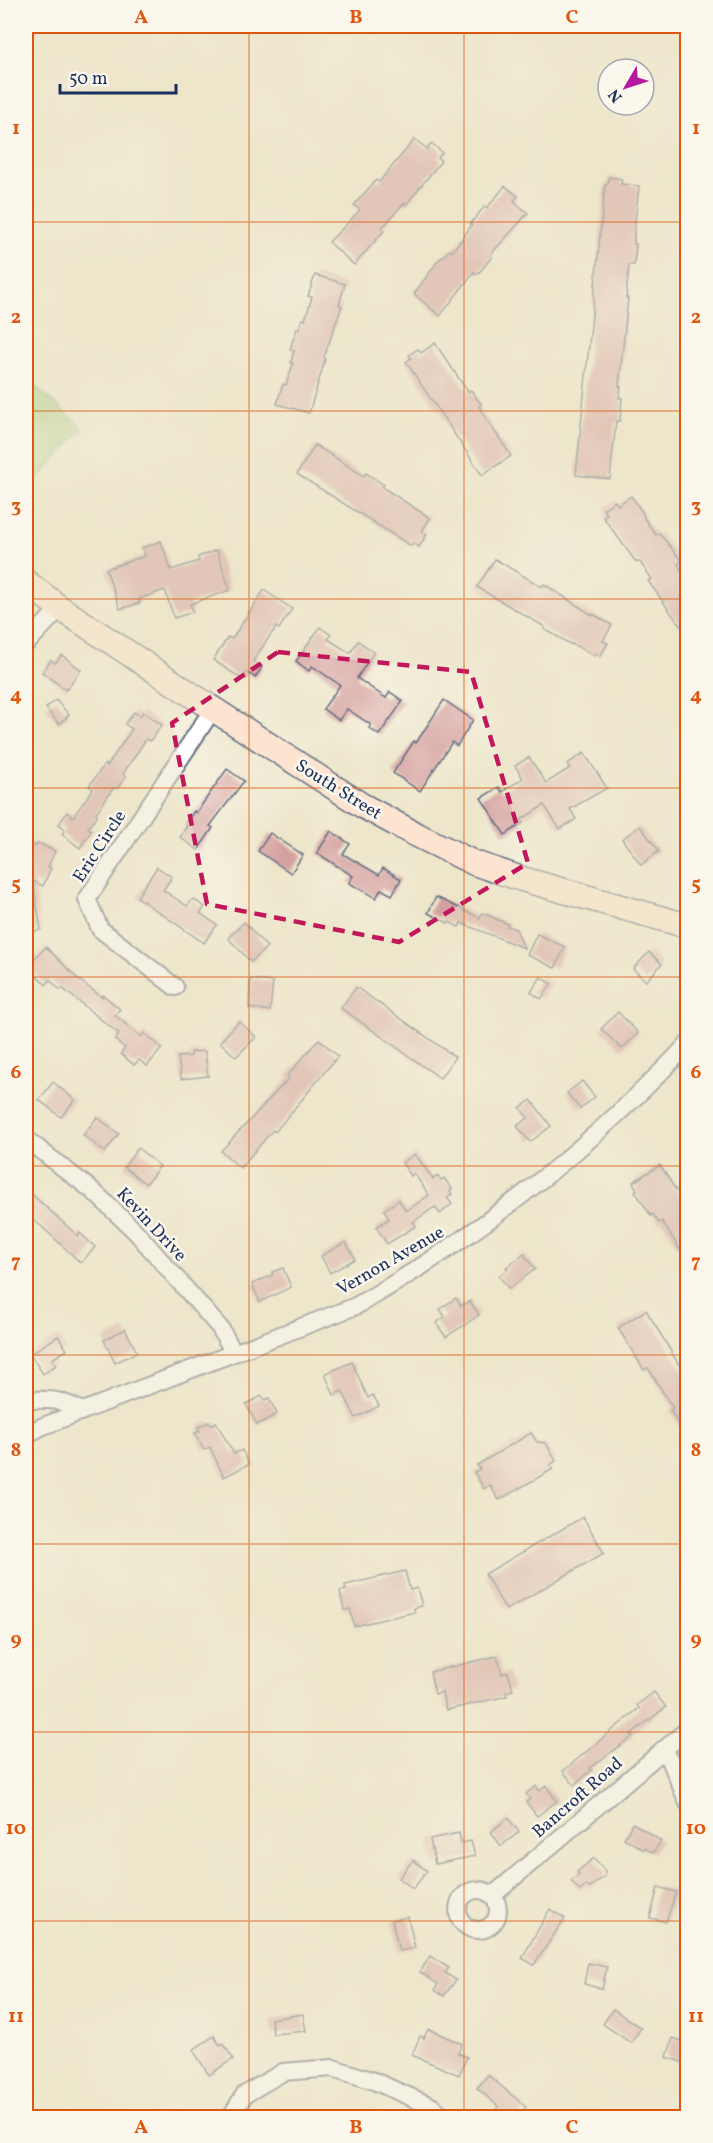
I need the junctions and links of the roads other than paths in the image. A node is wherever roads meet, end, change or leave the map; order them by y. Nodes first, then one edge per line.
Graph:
1 (26, 582) edge
2 (60, 608) junction
3 (26, 644) edge
4 (213, 709) junction
5 (687, 926) edge
6 (175, 987) dead end
7 (687, 1044) edge
8 (26, 1139) edge
9 (234, 1353) junction
10 (26, 1400) edge
11 (82, 1412) junction
12 (26, 1435) edge
13 (687, 1729) edge
14 (662, 1750) junction
15 (687, 1803) edge
16 (492, 1896) dead end
17 (230, 2118) edge
18 (447, 2118) edge

1 - 2 street, South Street
2 - 3 street
2 - 4 street, South Street
4 - 5 street, South Street
4 - 6 street, Eric Circle
7 - 9 street, Vernon Avenue
8 - 9 street, Kevin Drive
9 - 11 street, Vernon Avenue
10 - 11 street
11 - 12 street, Vernon Avenue
13 - 14 street, Bancroft Road
14 - 15 street
14 - 16 street, Bancroft Road
17 - 18 street

